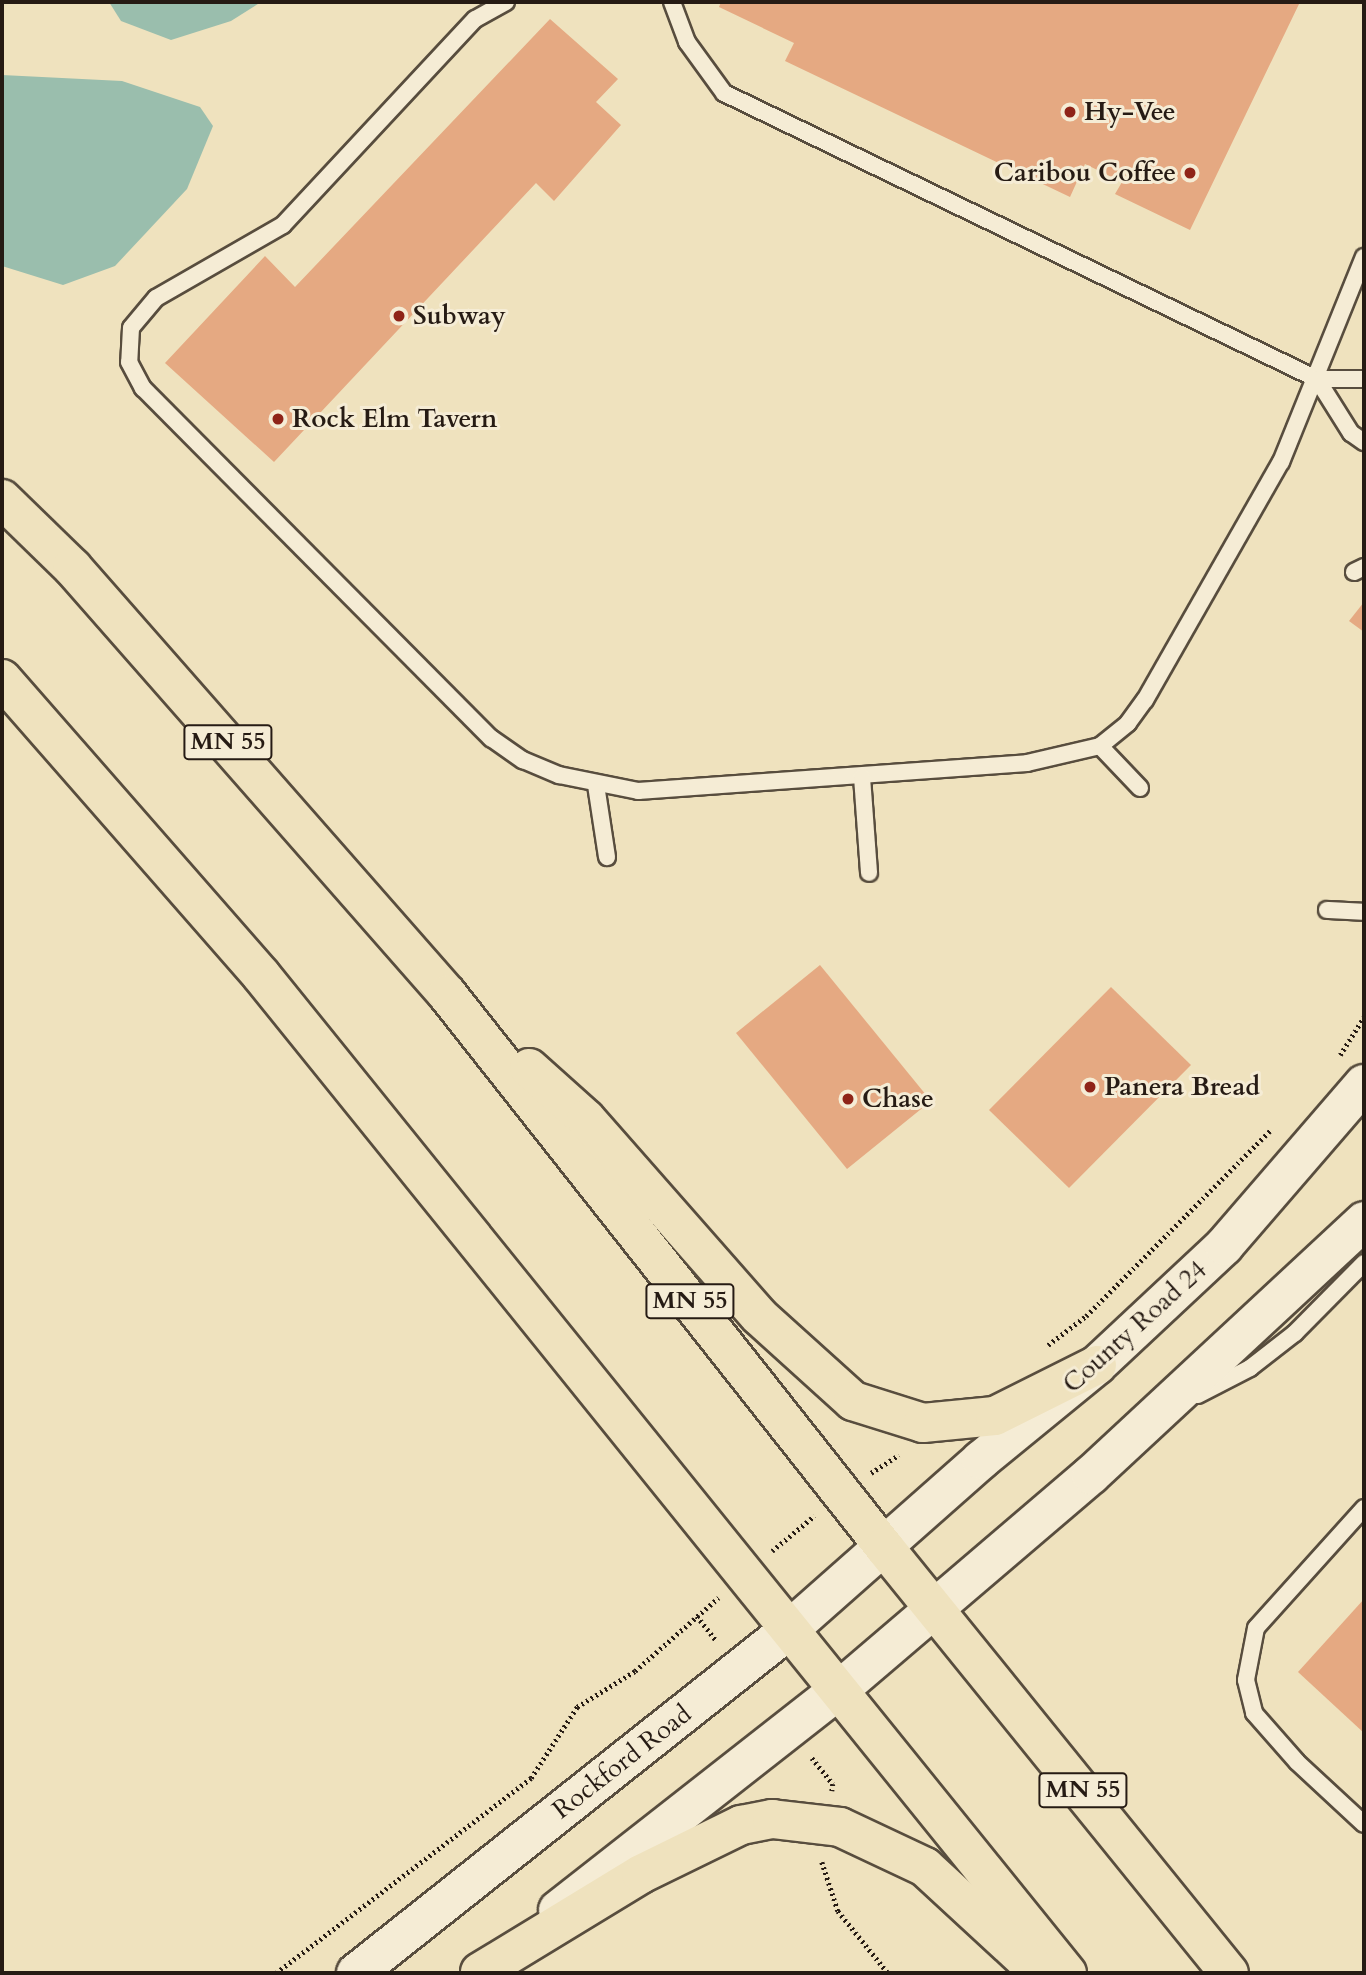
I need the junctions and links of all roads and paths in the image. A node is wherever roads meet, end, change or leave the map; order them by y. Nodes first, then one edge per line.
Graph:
1 (506, 2) edge
2 (672, 2) edge
3 (1364, 257) edge
4 (1317, 379) junction
5 (1364, 379) edge
6 (1364, 442) edge
7 (2, 499) edge
8 (2, 679) edge
9 (1100, 746) junction
10 (862, 777) junction
11 (596, 785) junction
12 (1140, 788) dead end
13 (607, 857) dead end
14 (869, 873) dead end
15 (1327, 910) dead end
16 (1364, 912) edge
17 (447, 994) junction
18 (1364, 1084) edge
19 (1364, 1221) edge
20 (1364, 1263) edge
21 (1097, 1365) junction
22 (1152, 1419) junction
23 (1364, 1508) edge
24 (884, 1547) junction
25 (936, 1606) junction
26 (790, 1629) junction
27 (839, 1690) junction
28 (1364, 1824) edge
29 (479, 1972) edge
30 (356, 1973) edge
31 (1040, 1973) edge
32 (1067, 1973) edge
33 (1229, 1973) edge

1 - 11 lane
2 - 4 lane
3 - 4 lane
4 - 5 lane
4 - 6 lane
4 - 9 lane
7 - 17 main road, MN 55
8 - 26 main road
9 - 10 lane
9 - 12 lane
10 - 11 lane
10 - 14 lane
11 - 13 lane
15 - 16 lane
17 - 21 main road
17 - 24 main road, MN 55
18 - 21 main road, County Road 24
19 - 22 main road
20 - 22 lane
21 - 24 main road, County Road 24
22 - 25 main road
23 - 28 lane
24 - 25 main road, MN 55
24 - 26 main road, Rockford Road
25 - 27 main road
25 - 33 main road, MN 55
26 - 27 main road
26 - 30 main road, Rockford Road
27 - 29 main road
27 - 32 main road
29 - 31 main road

